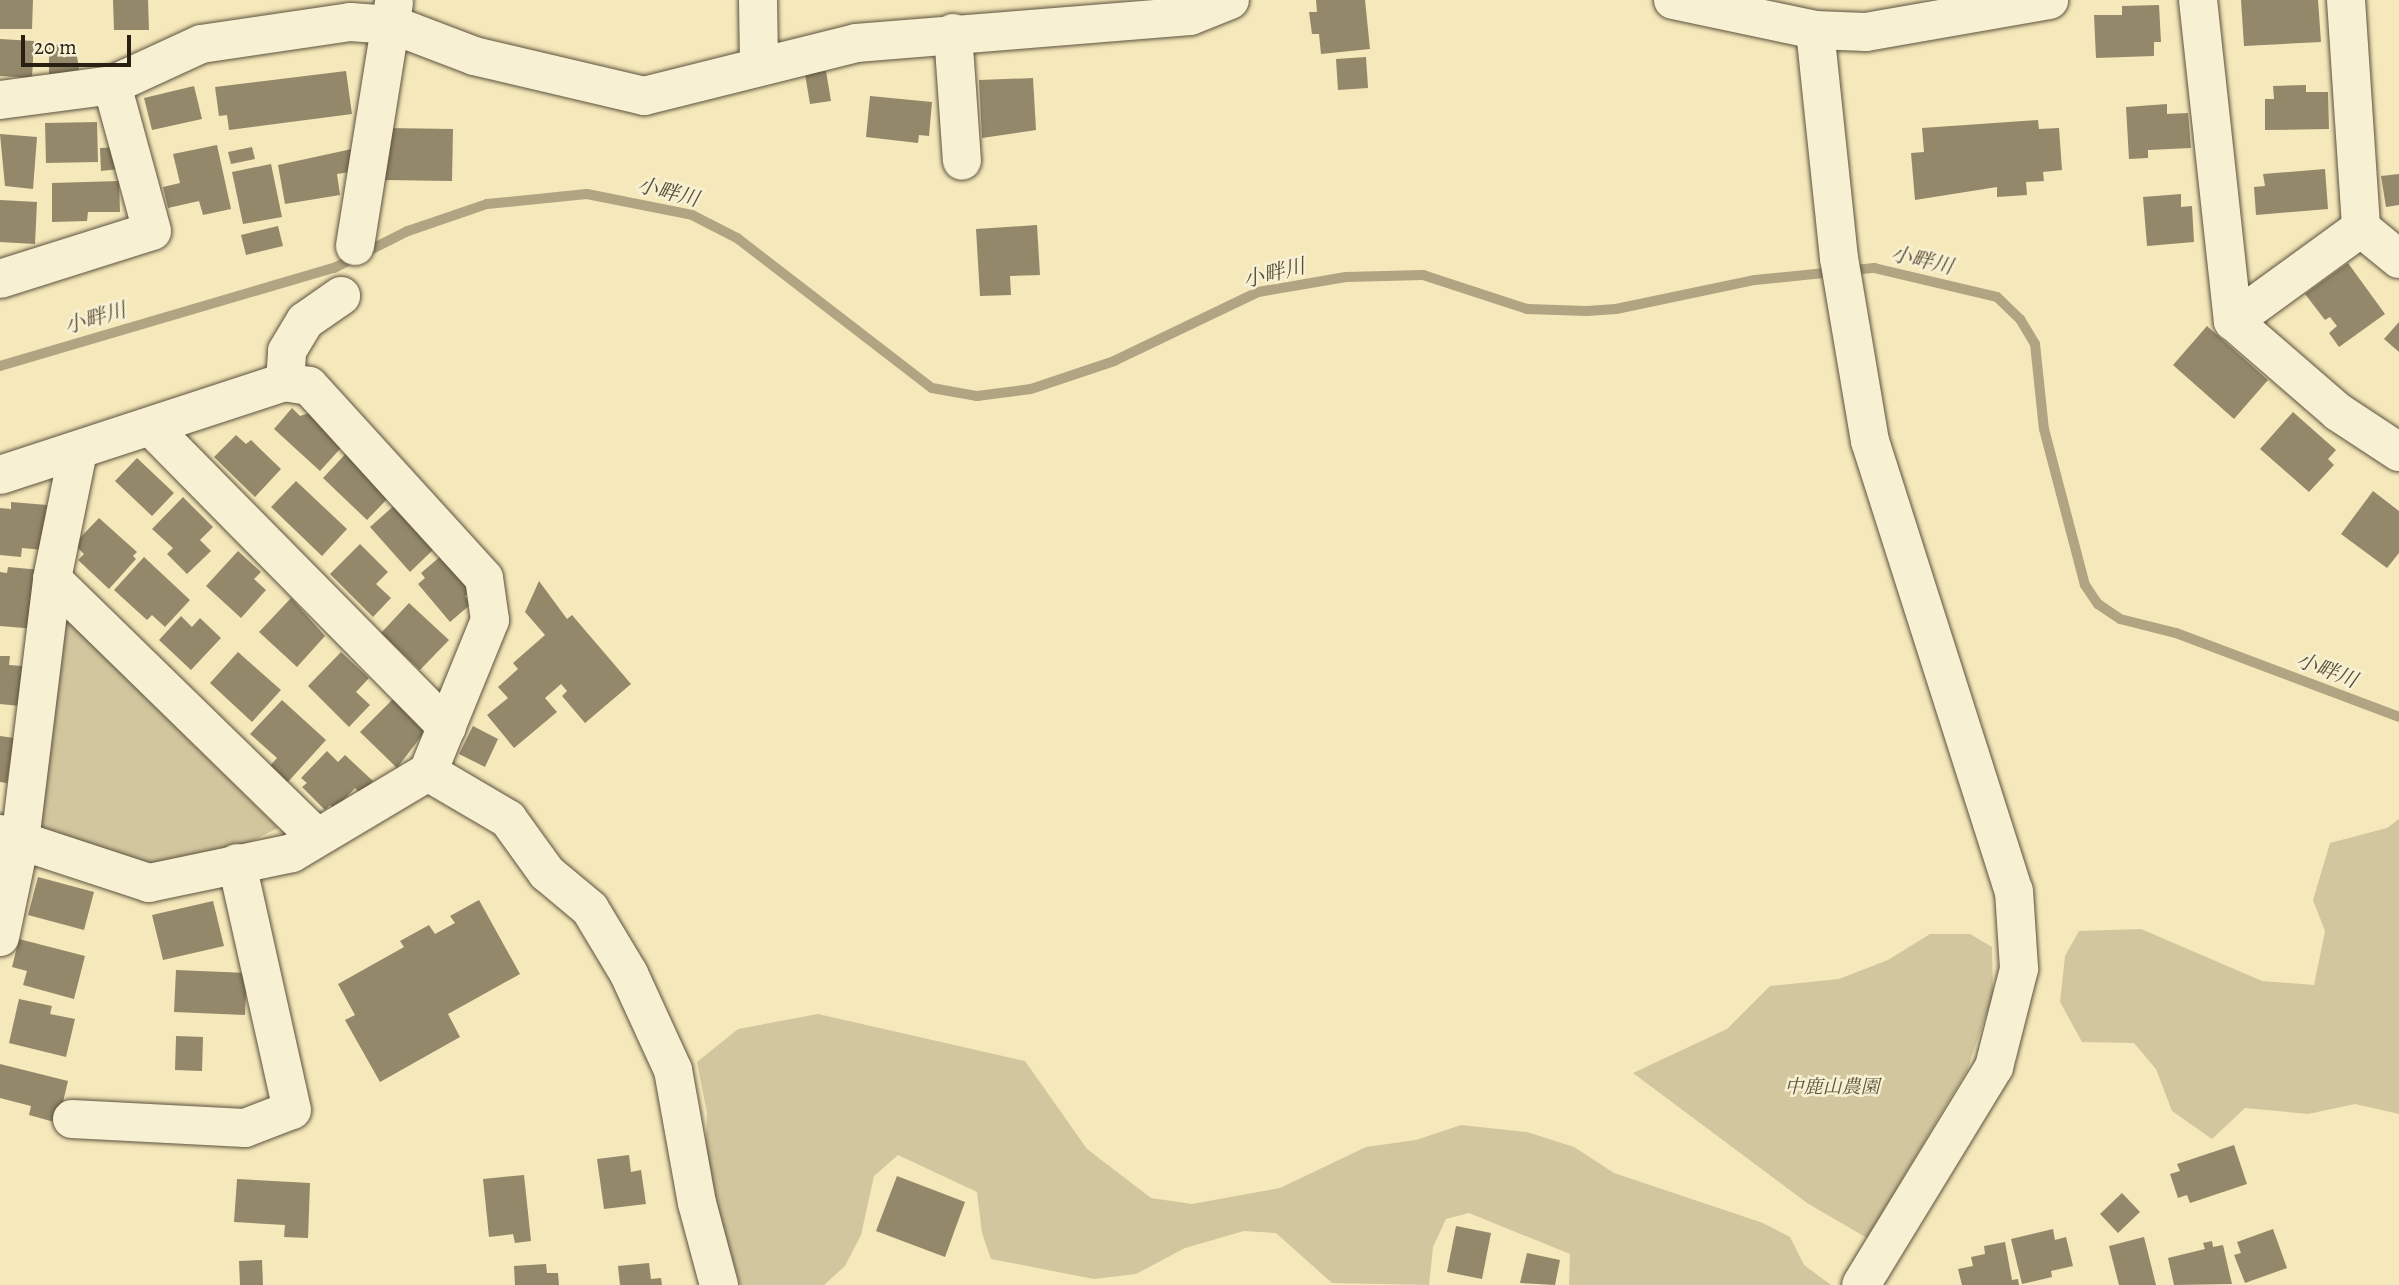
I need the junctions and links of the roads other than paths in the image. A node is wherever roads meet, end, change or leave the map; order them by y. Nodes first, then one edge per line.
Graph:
1 (758, 0) edge
2 (1230, 0) edge
3 (1673, 0) edge
4 (2049, 0) edge
5 (2199, 0) edge
6 (2346, 0) edge
7 (394, 13) edge
8 (1815, 30) junction
9 (953, 33) junction
10 (759, 64) junction
11 (112, 85) junction
12 (0, 100) edge
13 (962, 161) dead end
14 (2361, 228) junction
15 (355, 246) dead end
16 (2399, 259) edge
17 (0, 279) edge
18 (341, 296) dead end
19 (2233, 321) junction
20 (285, 382) junction
21 (152, 428) junction
22 (78, 451) junction
23 (2399, 452) edge
24 (0, 475) edge
25 (52, 579) junction
26 (447, 727) junction
27 (428, 772) junction
28 (10, 837) edge
29 (316, 837) junction
30 (237, 863) junction
31 (0, 937) edge
32 (72, 1119) dead end
33 (719, 1285) edge
34 (1861, 1285) edge

1 - 10 street
2 - 9 street
3 - 8 street
4 - 8 street
5 - 19 street
6 - 14 street
7 - 10 street
7 - 11 street
7 - 15 street
8 - 34 street
9 - 10 street
9 - 13 street
11 - 12 street
11 - 17 street
14 - 16 street
14 - 19 street
18 - 20 street
19 - 23 street
20 - 21 street
20 - 26 street
21 - 22 street
21 - 26 street
22 - 24 street
22 - 25 street
25 - 28 street
25 - 29 street
26 - 27 street
27 - 29 street
27 - 33 street
28 - 30 street
28 - 31 street
29 - 30 street
30 - 32 street

